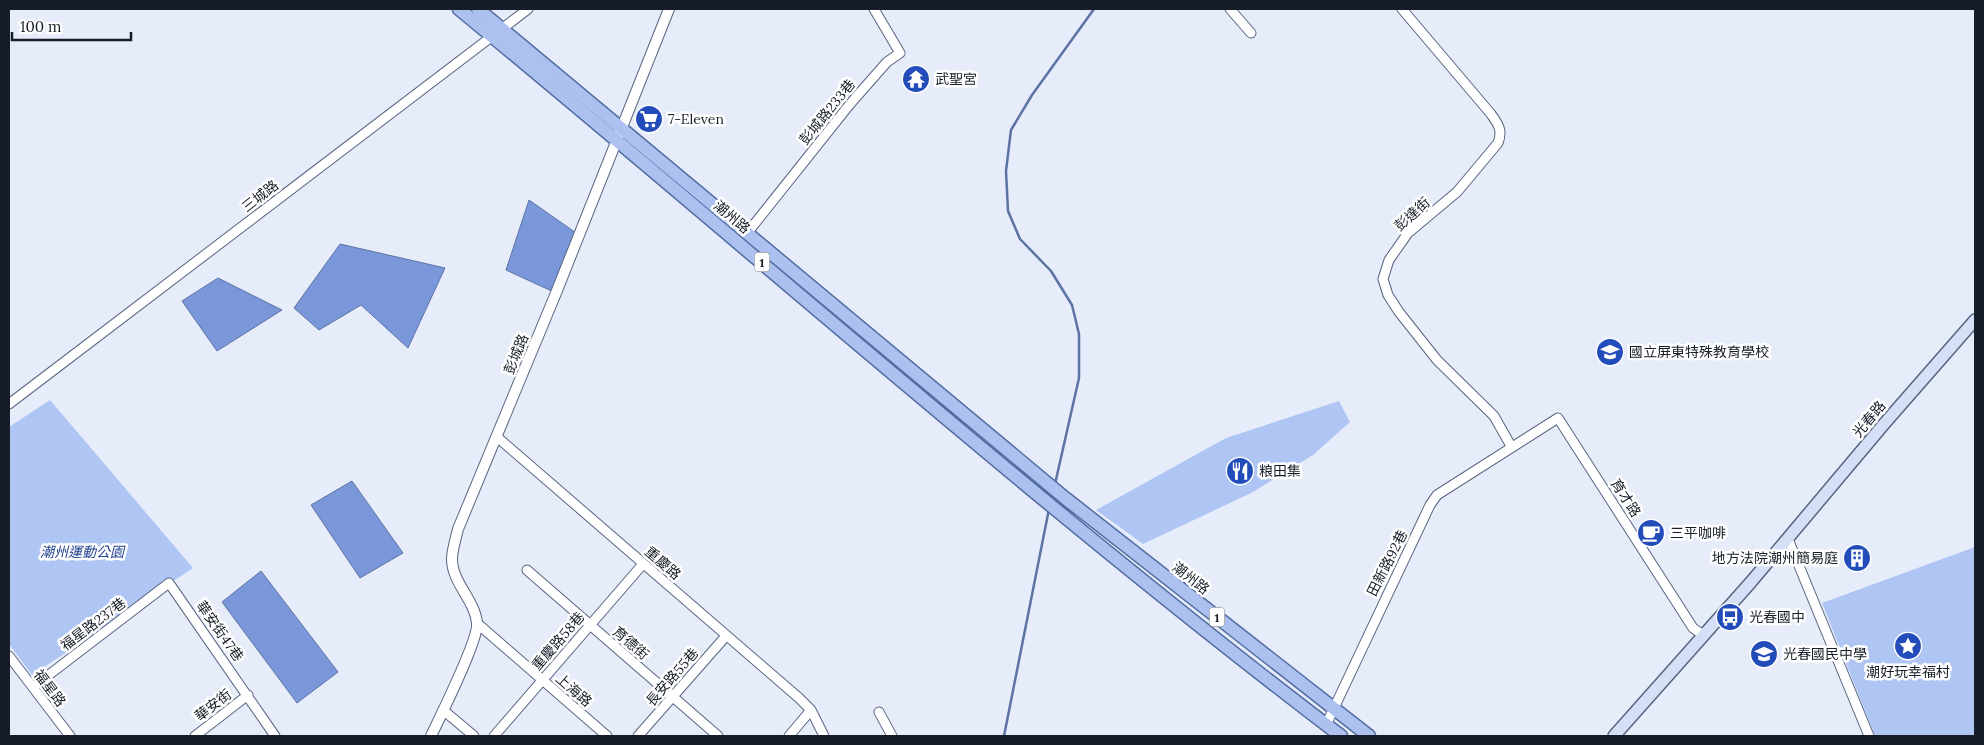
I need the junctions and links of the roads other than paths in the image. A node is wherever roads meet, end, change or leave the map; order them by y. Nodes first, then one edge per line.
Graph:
1 (459, 9) edge
2 (478, 9) edge
3 (528, 9) edge
4 (669, 9) edge
5 (874, 9) edge
6 (1230, 9) edge
7 (1402, 9) edge
8 (497, 32) junction
9 (1251, 32) dead end
10 (619, 133) junction
11 (748, 232) junction
12 (1975, 320) edge
13 (9, 404) edge
14 (497, 437) junction
15 (1511, 446) junction
16 (1788, 539) junction
17 (642, 564) junction
18 (527, 570) dead end
19 (169, 583) joint
20 (478, 624) junction
21 (591, 626) junction
22 (1703, 635) junction
23 (726, 636) junction
24 (9, 656) edge
25 (542, 680) junction
26 (33, 687) junction
27 (248, 695) junction
28 (673, 697) junction
29 (1333, 708) junction
30 (443, 710) junction
31 (811, 710) junction
32 (879, 712) dead end
33 (1326, 725) junction
34 (70, 736) edge
35 (195, 736) edge
36 (275, 736) edge
37 (431, 736) edge
38 (474, 736) edge
39 (494, 736) edge
40 (607, 736) edge
41 (638, 736) edge
42 (718, 736) edge
43 (789, 736) edge
44 (824, 736) edge
45 (892, 736) edge
46 (1341, 736) edge
47 (1369, 736) edge
48 (1614, 736) edge
49 (1869, 736) edge

1 - 8 main road, 潮州路 / 1
2 - 8 main road, 潮州路 / 1
3 - 8 street, 三城路
4 - 10 street, 彭城路
5 - 11 street, 彭城路233巷
6 - 9 street
7 - 15 street, 彭達街
8 - 10 main road, 潮州路 / 1
8 - 13 street, 三城路
10 - 11 main road, 潮州路 / 1
10 - 14 street, 彭城路
10 - 33 main road, 潮州路 / 1
11 - 29 main road, 潮州路 / 1
12 - 16 main road, 光春路
14 - 17 street, 重慶路
14 - 20 street, 彭城路
15 - 22 street, 育才路
15 - 29 street, 田新路92巷
16 - 22 main road, 光春路
16 - 49 street
17 - 21 street, 重慶路58巷
17 - 23 street, 重慶路
18 - 21 street, 育德街
19 - 26 street, 福星路237巷
19 - 27 street, 華安街47巷
20 - 25 street, 上海路
20 - 30 street
21 - 25 street, 重慶路58巷
21 - 28 street, 育德街
22 - 48 main road, 光春路
23 - 28 street, 長安路55巷
23 - 31 street, 重慶路
24 - 26 street, 福星路
25 - 39 street, 重慶路58巷
25 - 40 street, 上海路
26 - 34 street, 福星路
27 - 35 street, 華安街
27 - 36 street, 華安街47巷
28 - 41 street, 長安路55巷
28 - 42 street, 育德街
29 - 33 street, 田新路92巷
29 - 47 main road, 潮州路 / 1
30 - 37 street
30 - 38 street
31 - 43 street
31 - 44 street
32 - 45 street
33 - 46 main road, 1

